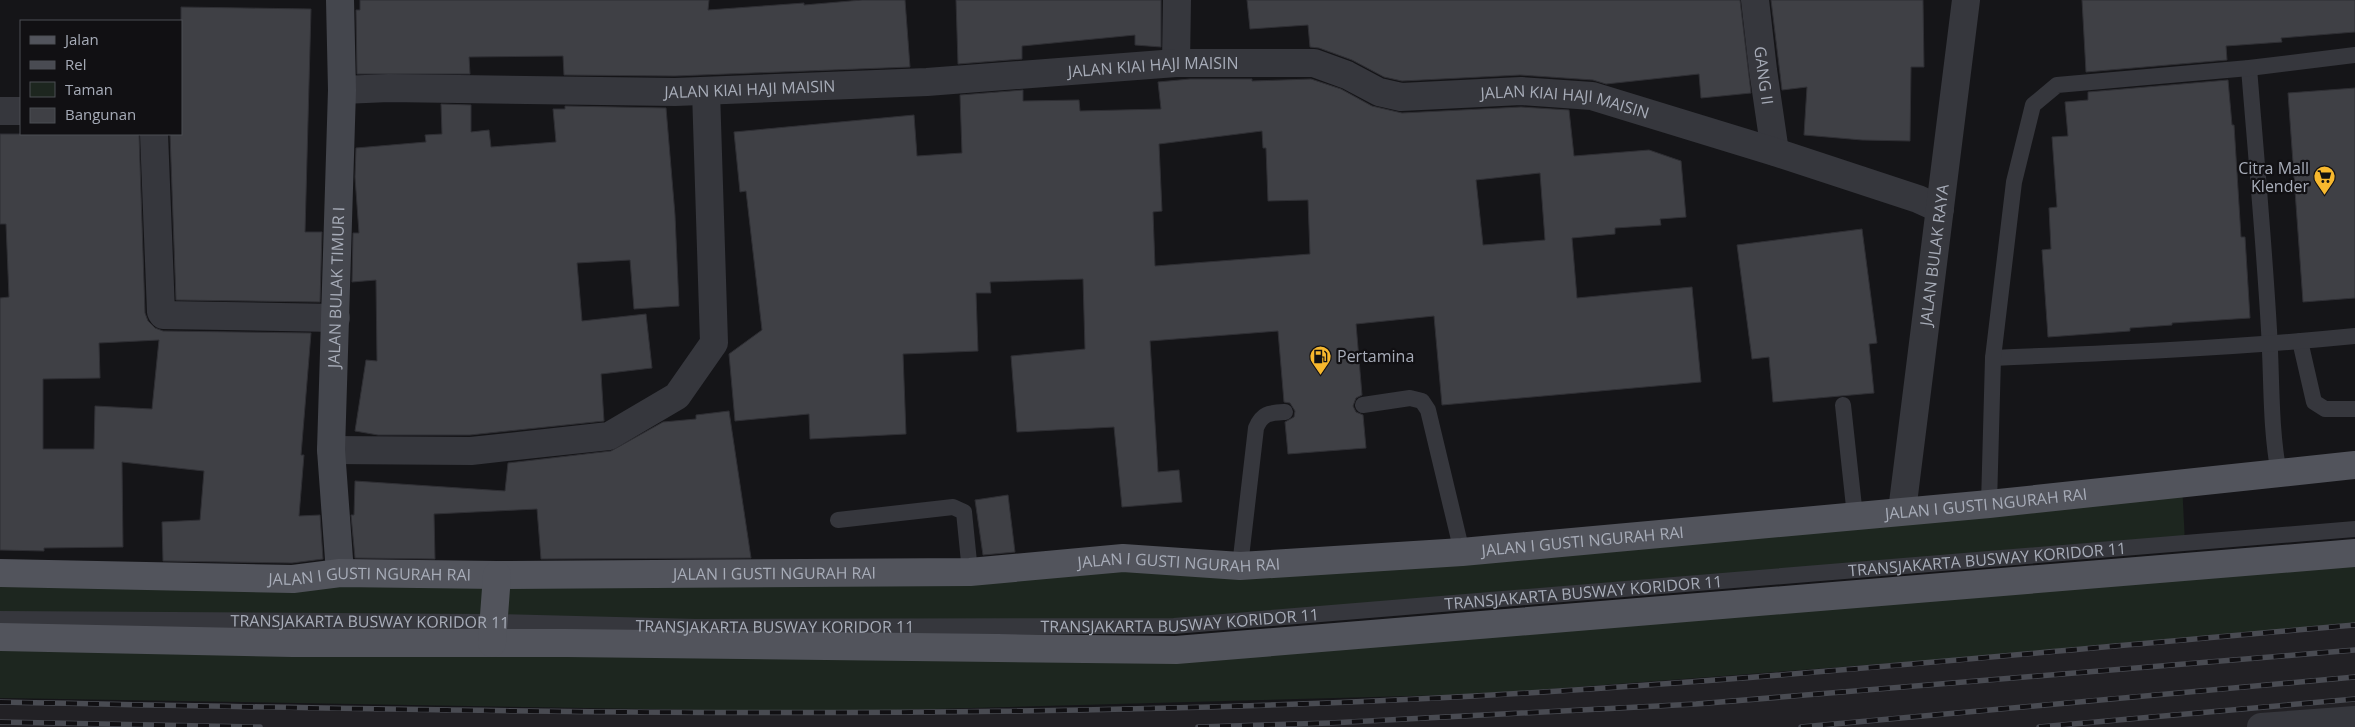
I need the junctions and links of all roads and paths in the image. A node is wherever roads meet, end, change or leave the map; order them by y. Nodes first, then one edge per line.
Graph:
1 (340, 0) edge
2 (1177, 0) edge
3 (1755, 0) edge
4 (1966, 0) edge
5 (2355, 55) edge
6 (1176, 63) junction
7 (2249, 68) junction
8 (342, 90) junction
9 (706, 90) junction
10 (0, 111) edge
11 (20, 111) edge
12 (154, 135) edge
13 (1775, 152) junction
14 (1940, 209) junction
15 (336, 318) junction
16 (2355, 336) edge
17 (2300, 341) junction
18 (2269, 344) junction
19 (1993, 358) junction
20 (1362, 405) dead end
21 (1843, 405) dead end
22 (2355, 409) edge
23 (1285, 412) dead end
24 (331, 450) junction
25 (2355, 465) edge
26 (2278, 474) junction
27 (1989, 504) junction
28 (1902, 511) junction
29 (1855, 516) junction
30 (838, 520) dead end
31 (2355, 529) edge
32 (1462, 552) junction
33 (2355, 552) edge
34 (1240, 566) junction
35 (970, 572) junction
36 (0, 573) edge
37 (340, 573) junction
38 (497, 575) junction
39 (0, 619) edge
40 (493, 632) junction
41 (0, 637) edge
42 (2355, 720) edge
43 (2261, 727) edge

1 - 8 street, JALAN BULAK TIMUR I
2 - 6 street
3 - 13 street, GANG II
4 - 14 street, JALAN BULAK RAYA
5 - 7 lane
6 - 9 street, JALAN KIAI HAJI MAISIN
6 - 13 street, JALAN KIAI HAJI MAISIN
7 - 18 lane
7 - 19 lane
8 - 9 street, JALAN KIAI HAJI MAISIN
8 - 15 street, JALAN BULAK TIMUR I
9 - 24 street
10 - 11 street
12 - 15 street
13 - 14 street, JALAN KIAI HAJI MAISIN
14 - 28 street, JALAN BULAK RAYA
15 - 24 street, JALAN BULAK TIMUR I
16 - 17 lane
17 - 18 lane
17 - 22 lane
18 - 19 lane
18 - 26 lane
19 - 27 lane
20 - 32 lane
21 - 29 lane
23 - 34 lane
24 - 37 street, JALAN BULAK TIMUR I
25 - 26 main road, JALAN I GUSTI NGURAH RAI
26 - 27 main road, JALAN I GUSTI NGURAH RAI
27 - 28 main road, JALAN I GUSTI NGURAH RAI
28 - 29 main road, JALAN I GUSTI NGURAH RAI
29 - 32 main road, JALAN I GUSTI NGURAH RAI
30 - 35 lane
31 - 40 lane, TRANSJAKARTA BUSWAY KORIDOR 11
32 - 34 main road, JALAN I GUSTI NGURAH RAI
33 - 40 main road
34 - 35 main road, JALAN I GUSTI NGURAH RAI
35 - 38 main road, JALAN I GUSTI NGURAH RAI
36 - 37 main road, JALAN I GUSTI NGURAH RAI
37 - 38 main road, JALAN I GUSTI NGURAH RAI
38 - 40 main road
39 - 40 lane, TRANSJAKARTA BUSWAY KORIDOR 11
40 - 41 main road
42 - 43 street

